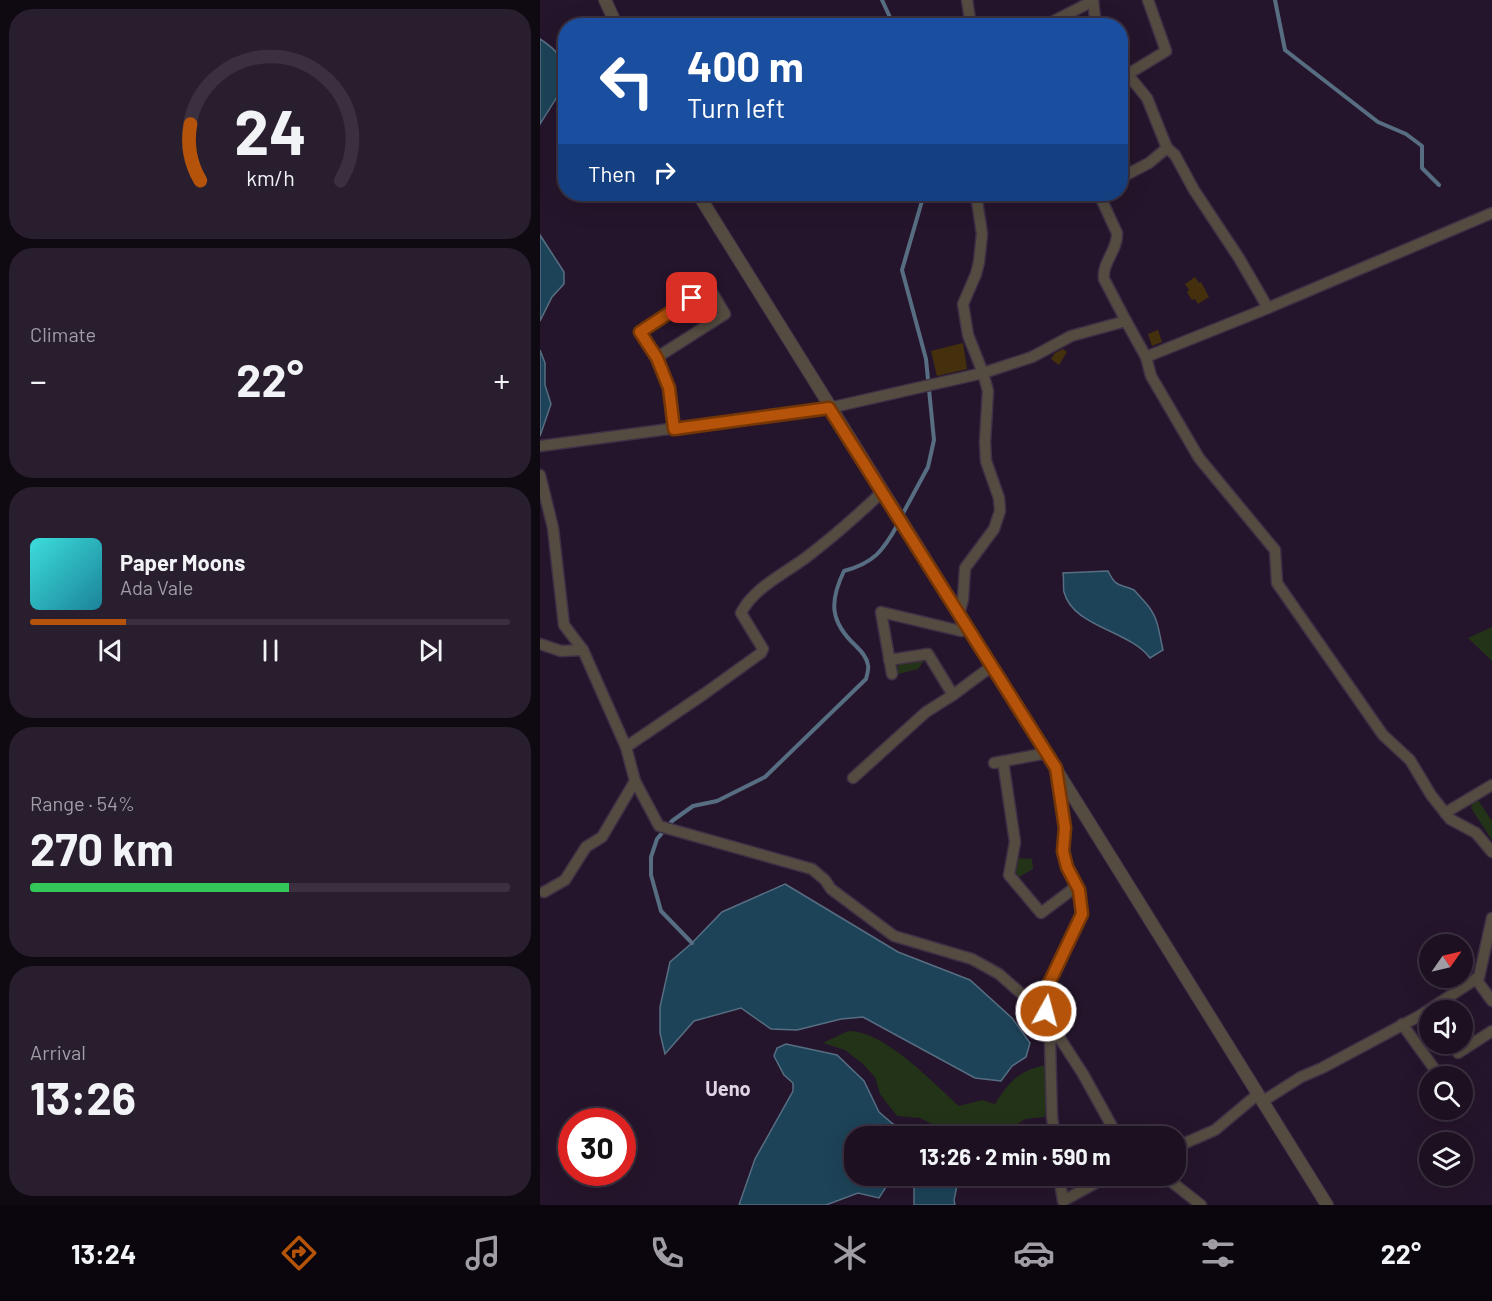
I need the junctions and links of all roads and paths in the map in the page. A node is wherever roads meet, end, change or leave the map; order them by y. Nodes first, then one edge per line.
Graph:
1 (605, 0) edge
2 (967, 0) edge
3 (1148, 0) edge
4 (1093, 1) edge
5 (613, 18) edge
6 (970, 18) edge
7 (1060, 18) edge
8 (1096, 18) edge
9 (1128, 74) edge
10 (1128, 79) edge
11 (1167, 148) junction
12 (1128, 174) edge
13 (702, 201) edge
14 (977, 201) edge
15 (1102, 201) edge
16 (1492, 213) edge
17 (1268, 308) junction
18 (1126, 321) junction
19 (1146, 357) junction
20 (657, 358) junction
21 (984, 373) junction
22 (829, 408) junction
23 (674, 429) junction
24 (540, 446) edge
25 (540, 475) edge
26 (882, 492) junction
27 (959, 614) junction
28 (967, 627) junction
29 (540, 644) edge
30 (583, 650) junction
31 (889, 660) junction
32 (992, 666) junction
33 (892, 674) dead end
34 (953, 695) junction
35 (626, 747) junction
36 (1047, 753) junction
37 (1056, 768) junction
38 (854, 778) dead end
39 (634, 781) junction
40 (1492, 785) edge
41 (1445, 813) junction
42 (1492, 852) edge
43 (1077, 886) junction
44 (544, 892) dead end
45 (1492, 918) edge
46 (1476, 979) junction
47 (1450, 1000) edge
48 (1492, 1001) edge
49 (1419, 1017) edge
50 (1402, 1024) junction
51 (1492, 1031) edge
52 (1054, 1038) junction
53 (1473, 1043) edge
54 (1432, 1066) edge
55 (1261, 1097) junction
56 (1053, 1126) edge
57 (1111, 1126) edge
58 (1186, 1143) edge
59 (1061, 1186) edge
60 (1090, 1186) edge
61 (1177, 1186) edge
62 (1201, 1205) edge
63 (1327, 1205) edge

1 - 5 street
2 - 6 street
3 - 9 street
4 - 7 street
4 - 8 street
10 - 11 street
11 - 12 street
11 - 17 street
13 - 22 street
14 - 21 street
15 - 18 street
16 - 17 street
17 - 19 street
18 - 19 street
18 - 21 street
19 - 41 street
20 - 20 street
20 - 23 street
21 - 22 street
21 - 27 street
22 - 23 street
22 - 26 street
23 - 24 street
25 - 30 street
26 - 27 street
26 - 35 street
27 - 28 street
28 - 31 street
28 - 32 street
29 - 30 street
30 - 35 street
31 - 33 street
31 - 34 street
32 - 34 street
32 - 36 street
34 - 38 street
35 - 39 street
36 - 37 street
36 - 43 street
37 - 43 street
37 - 55 street
39 - 44 street
39 - 52 street
40 - 41 street
41 - 42 street
43 - 52 street
45 - 46 street
46 - 47 street
46 - 48 street
49 - 50 street
50 - 54 street
50 - 55 street
51 - 53 street
52 - 56 street
52 - 57 street
55 - 58 street
55 - 63 street
59 - 60 street
61 - 62 street

